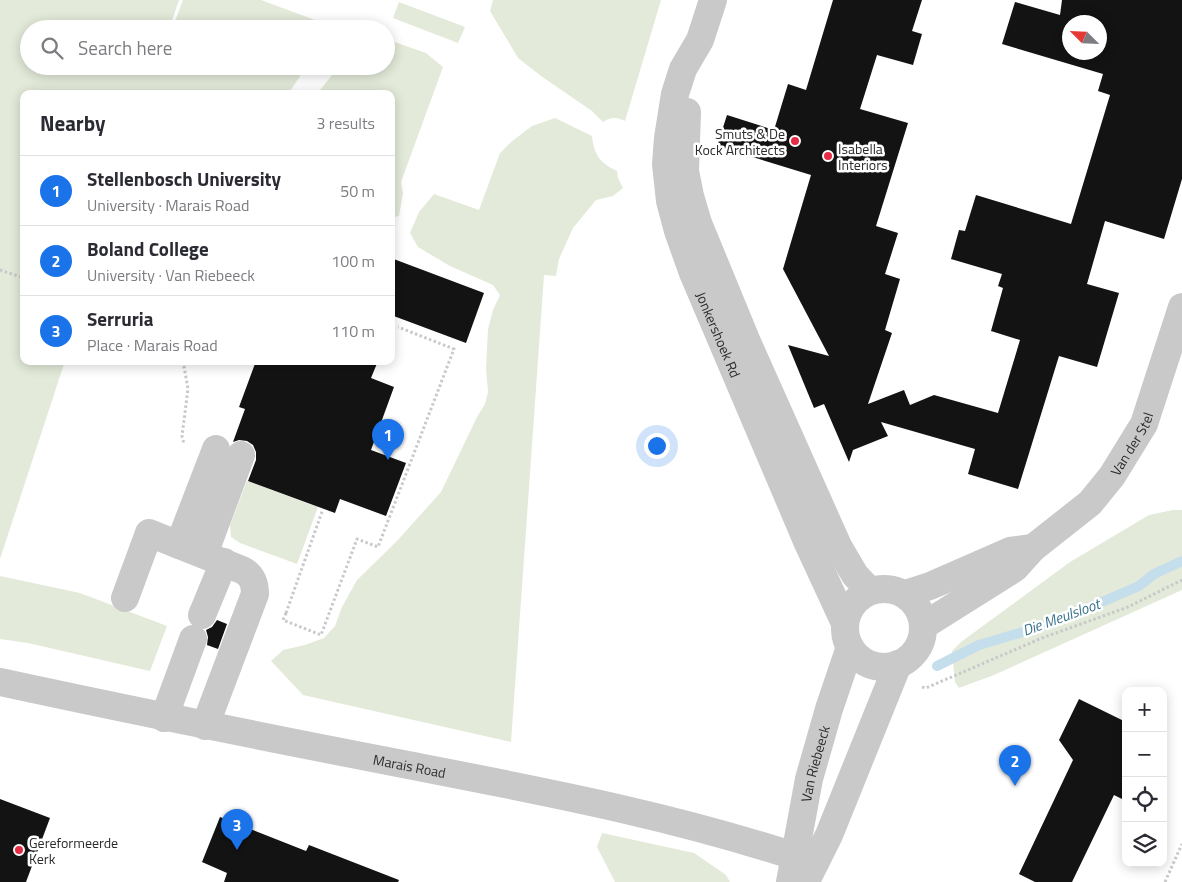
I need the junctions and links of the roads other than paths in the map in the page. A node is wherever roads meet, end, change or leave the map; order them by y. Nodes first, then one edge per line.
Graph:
1 (713, 0) edge
2 (700, 40) junction
3 (1182, 307) edge
4 (1033, 548) junction
5 (202, 554) junction
6 (870, 591) junction
7 (905, 594) junction
8 (125, 598) dead end
9 (844, 621) junction
10 (923, 626) junction
11 (850, 647) junction
12 (898, 664) junction
13 (0, 682) edge
14 (164, 718) junction
15 (205, 726) junction
16 (801, 871) edge

1 - 2 street, Jonkershoek Rd
2 - 6 street, Jonkershoek Rd
2 - 9 street, Jonkershoek Rd
3 - 4 street, Van der Stel
4 - 7 street, Van der Stel
4 - 10 street, Van der Stel
5 - 5 street
5 - 8 street
5 - 14 street
5 - 15 street
6 - 7 street
6 - 9 street
7 - 10 street
9 - 11 street
10 - 12 street
11 - 12 street
11 - 16 street, Van Riebeeck
12 - 16 street
13 - 14 street, Marais Road
14 - 15 street, Marais Road
15 - 16 street, Marais Road

